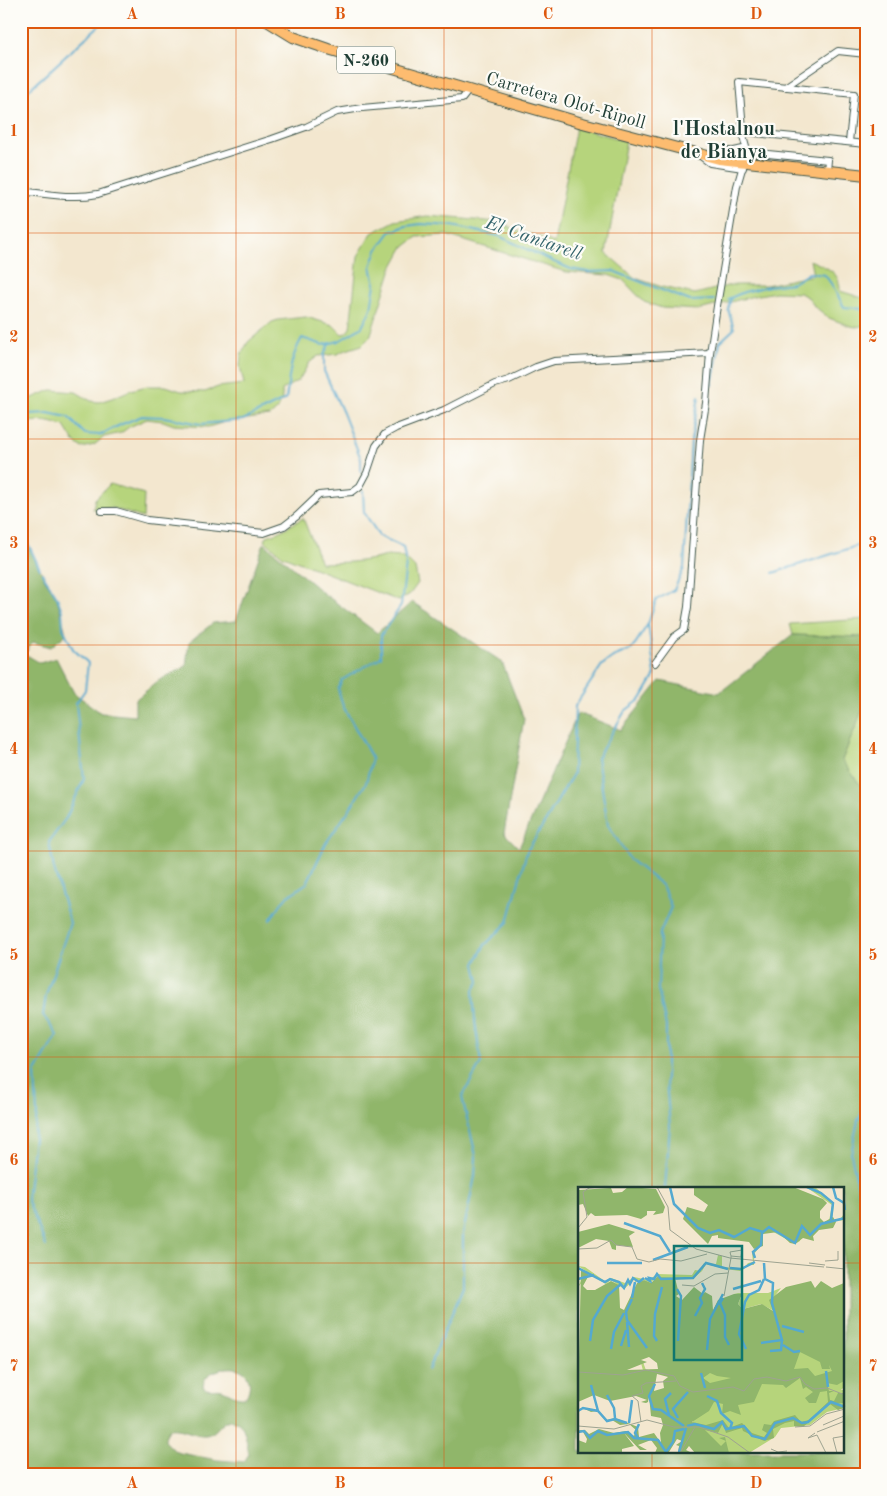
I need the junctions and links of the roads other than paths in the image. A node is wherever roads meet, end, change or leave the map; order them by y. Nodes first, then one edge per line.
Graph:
1 (267, 21) edge
2 (866, 54) edge
3 (785, 87) junction
4 (469, 90) junction
5 (744, 132) junction
6 (744, 140) junction
7 (849, 142) junction
8 (866, 144) edge
9 (747, 150) junction
10 (697, 153) junction
11 (742, 161) junction
12 (827, 171) junction
13 (866, 175) edge
14 (21, 191) edge
15 (710, 353) junction
16 (102, 511) dead end
17 (655, 663) dead end

1 - 4 main road, Carretera Olot-Ripoll / N-260
2 - 3 street
3 - 5 street
3 - 7 street
4 - 10 main road, Carretera Olot-Ripoll / N-260
4 - 14 street
5 - 6 street
5 - 7 street
6 - 9 street
6 - 11 street
7 - 8 street
9 - 11 street
9 - 11 street
9 - 12 street
10 - 11 main road, Carretera Olot-Ripoll / N-260
10 - 11 street
11 - 12 main road, Carretera Olot-Ripoll / N-260
11 - 15 street
12 - 13 main road, Carretera Olot-Ripoll / N-260
15 - 16 street
15 - 17 street

